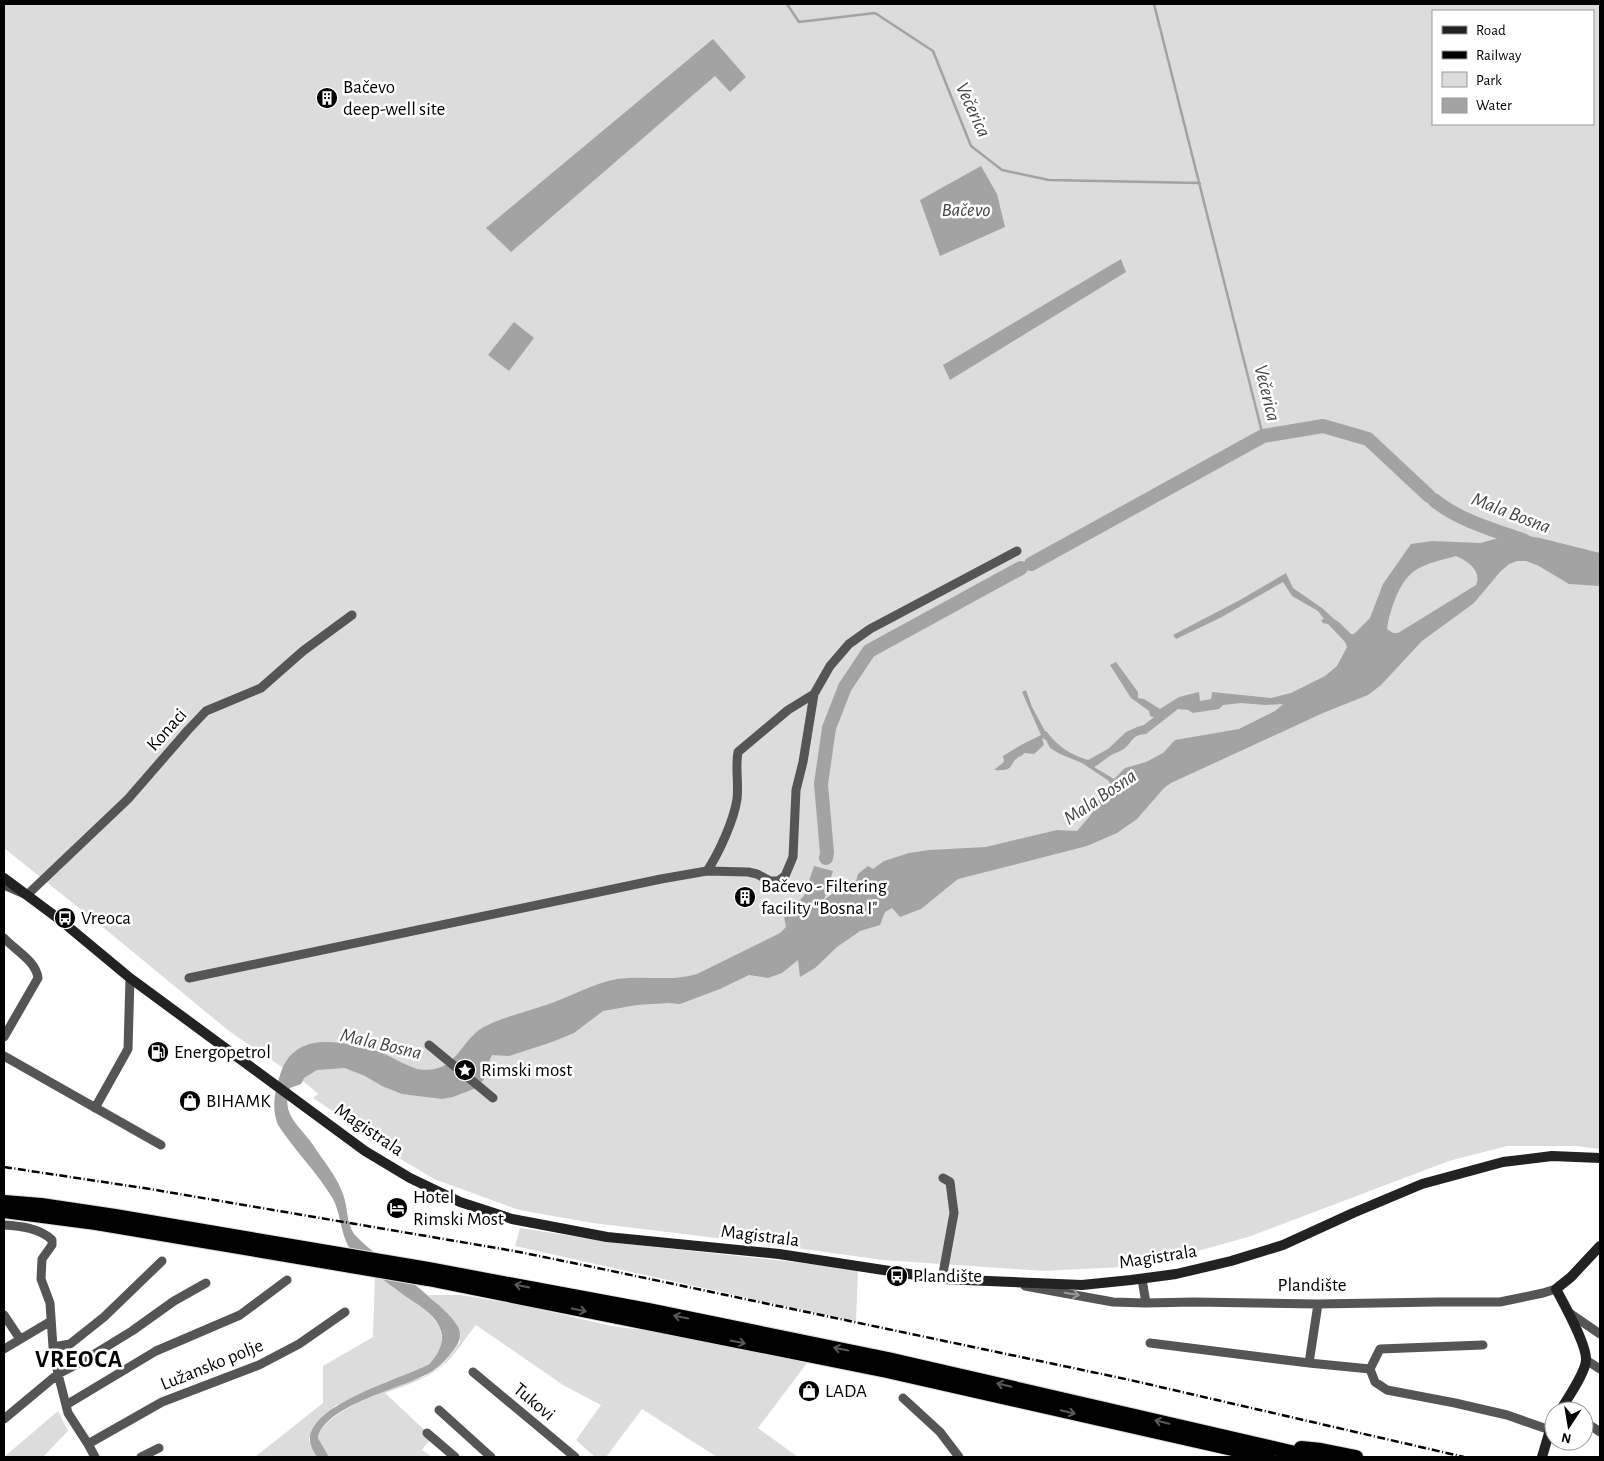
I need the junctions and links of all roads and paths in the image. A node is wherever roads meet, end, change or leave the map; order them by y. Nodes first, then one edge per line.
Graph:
1 (1017, 551) dead end
2 (352, 615) dead end
3 (814, 694) junction
4 (707, 871) junction
5 (4, 878) edge
6 (4, 885) edge
7 (27, 895) junction
8 (4, 938) edge
9 (130, 978) junction
10 (189, 978) dead end
11 (4, 1036) edge
12 (429, 1045) dead end
13 (4, 1056) edge
14 (493, 1098) dead end
15 (95, 1108) junction
16 (161, 1145) dead end
17 (1600, 1158) edge
18 (943, 1178) dead end
19 (4, 1202) edge
20 (4, 1211) edge
21 (4, 1225) edge
22 (1600, 1246) edge
23 (162, 1260) dead end
24 (349, 1261) junction
25 (942, 1279) junction
26 (1142, 1279) junction
27 (288, 1280) dead end
28 (206, 1283) dead end
29 (1007, 1283) junction
30 (1556, 1289) junction
31 (1146, 1303) junction
32 (1318, 1304) junction
33 (345, 1312) dead end
34 (1568, 1312) junction
35 (4, 1315) edge
36 (51, 1320) junction
37 (1600, 1334) edge
38 (20, 1338) junction
39 (1150, 1342) dead end
40 (1482, 1345) dead end
41 (53, 1348) junction
42 (4, 1349) edge
43 (1586, 1360) junction
44 (1309, 1363) junction
45 (1370, 1369) junction
46 (1600, 1369) edge
47 (473, 1372) dead end
48 (58, 1374) junction
49 (903, 1398) dead end
50 (1568, 1401) edge
51 (66, 1405) junction
52 (439, 1410) dead end
53 (4, 1419) edge
54 (1544, 1424) edge
55 (427, 1433) dead end
56 (88, 1444) junction
57 (159, 1448) dead end
58 (1263, 1454) edge
59 (96, 1457) edge
60 (141, 1457) edge
61 (455, 1457) edge
62 (491, 1457) edge
63 (575, 1457) edge
64 (959, 1457) edge
65 (1312, 1457) edge
66 (1356, 1457) edge

1 - 3 street
2 - 7 street, Konaci
3 - 4 street
3 - 4 street
4 - 10 street
5 - 7 main road, Magistrala
6 - 7 street
7 - 9 main road, Magistrala
8 - 11 street
9 - 15 street
9 - 25 main road, Magistrala
12 - 14 street
13 - 15 street
15 - 16 street
17 - 26 main road, Magistrala
18 - 25 street
19 - 24 highway
20 - 24 highway
21 - 36 street
22 - 30 main road, Plandište
23 - 41 street
24 - 58 highway
25 - 29 main road, Magistrala
26 - 29 main road, Magistrala
26 - 31 street
27 - 51 street, Lužansko polje
28 - 48 street
29 -> 31 street, Plandište
30 - 32 street, Plandište
30 - 34 main road
31 - 32 street, Plandište
32 - 44 street
33 - 56 street, Lužansko polje
34 - 37 street
34 - 43 main road
35 - 38 street
36 - 38 street
36 - 41 street
38 - 42 street
39 - 44 street
40 - 45 street
41 - 48 street
43 - 46 street
43 - 50 main road
44 - 45 street
45 - 54 street
47 - 63 street, Tukovi
48 - 51 street
48 - 53 street
49 - 64 street
51 - 56 street
52 - 62 street
55 - 61 street
56 - 59 street
57 - 60 street
58 - 65 highway
58 - 66 highway

